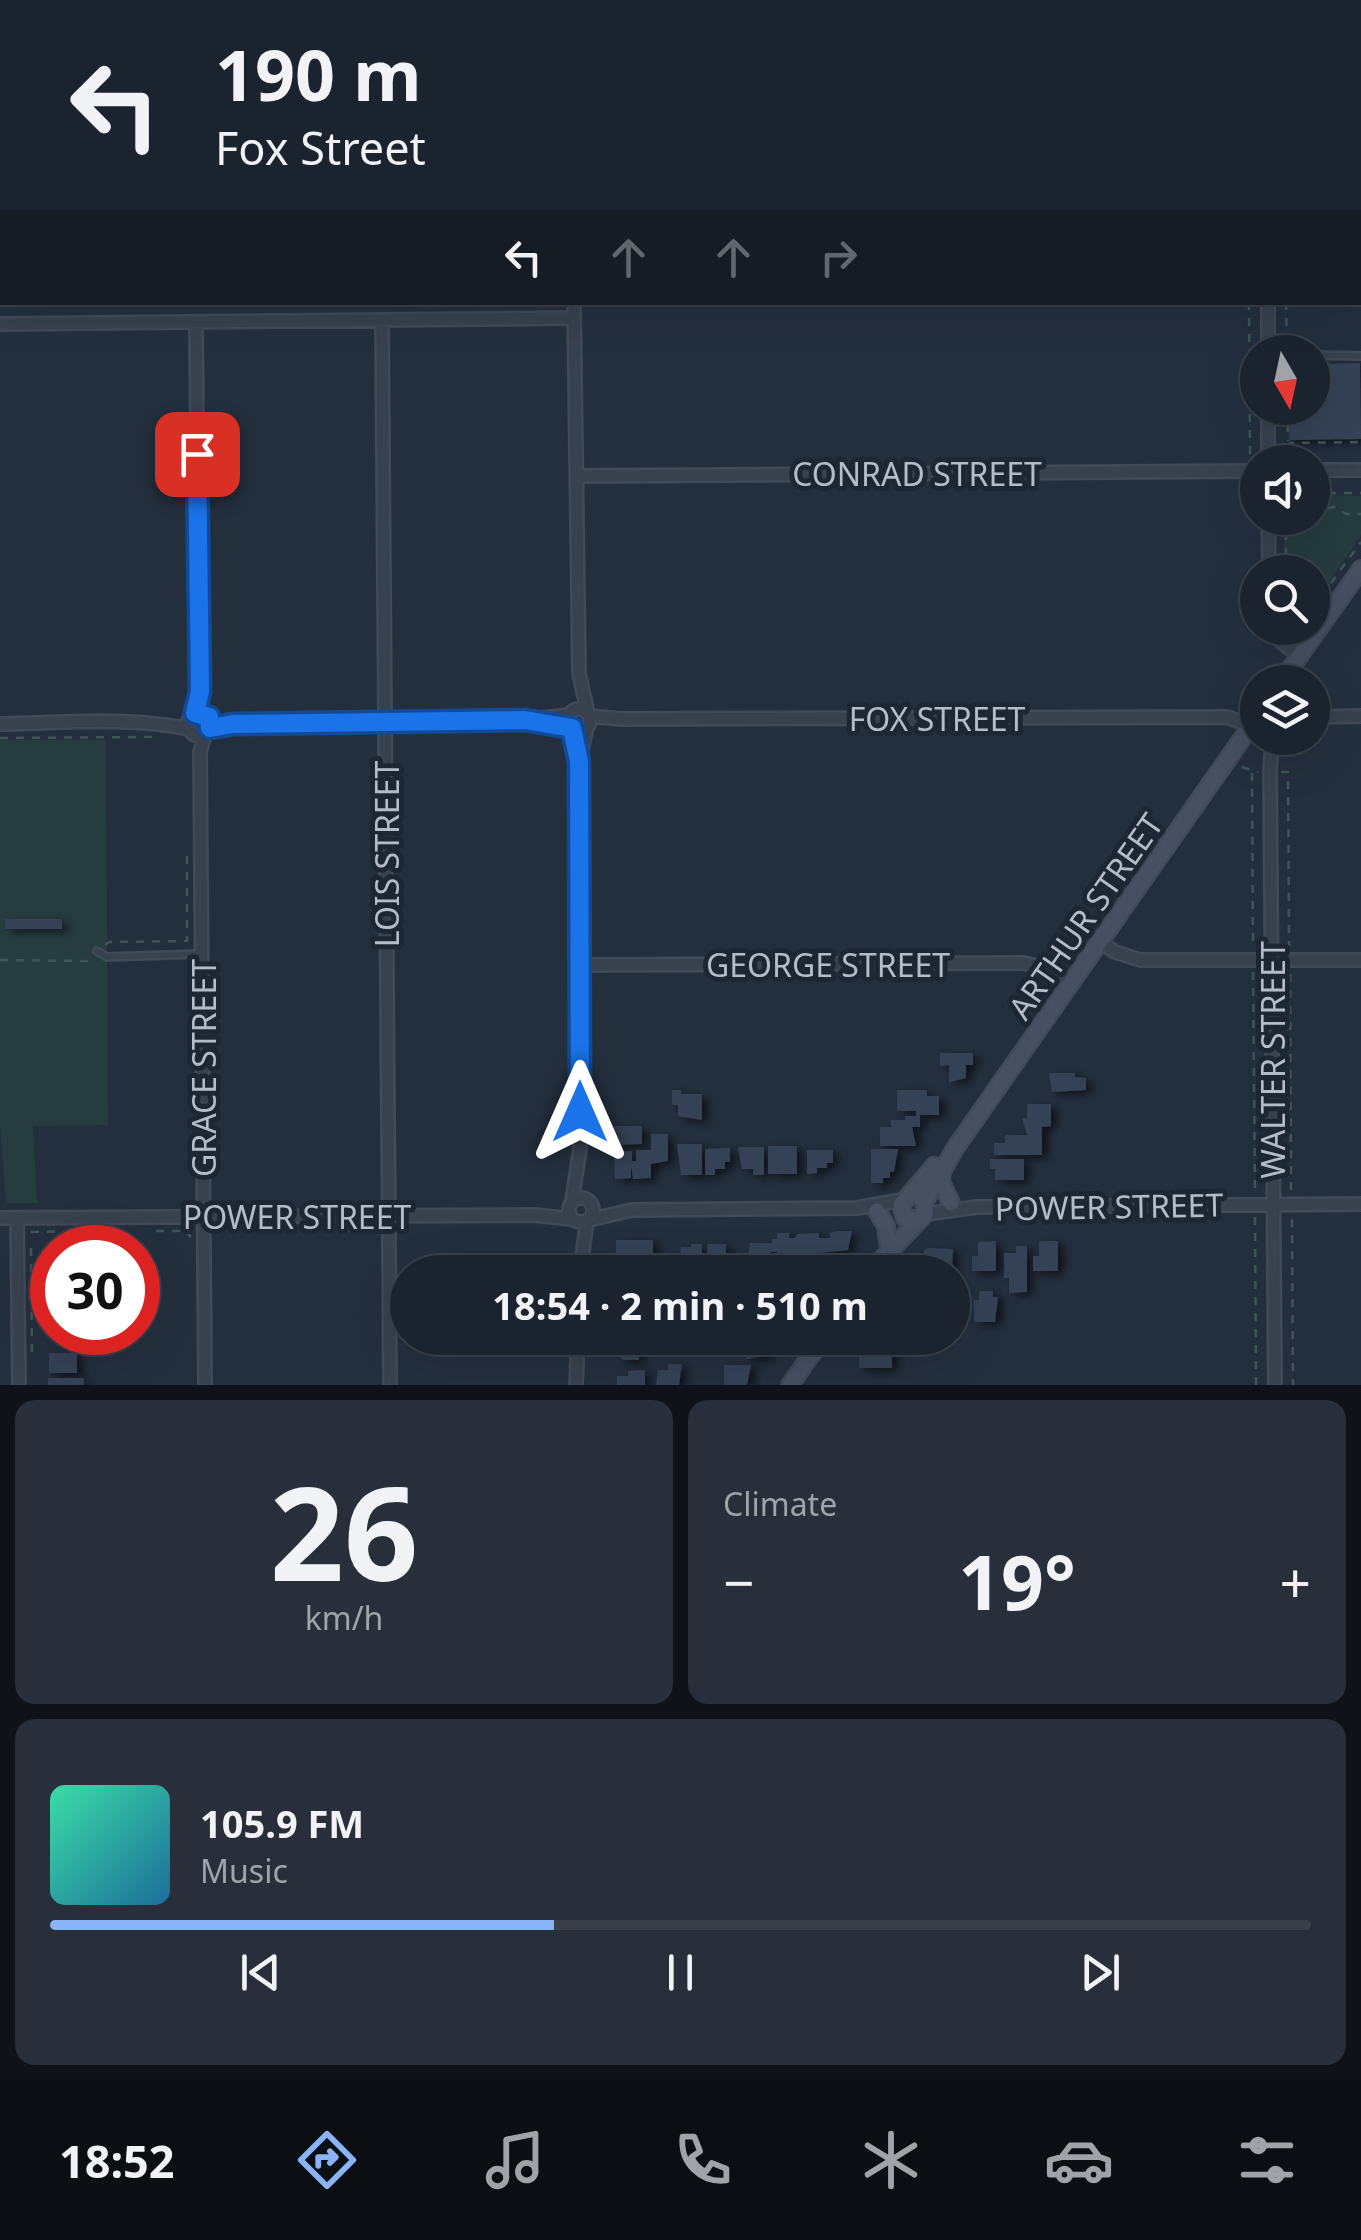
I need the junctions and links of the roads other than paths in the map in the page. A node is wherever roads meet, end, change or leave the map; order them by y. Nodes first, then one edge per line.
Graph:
1 (574, 305) edge
2 (1268, 305) edge
3 (574, 318) junction
4 (382, 322) junction
5 (0, 324) edge
6 (196, 324) junction
7 (1268, 335) edge
8 (1330, 356) edge
9 (1361, 356) edge
10 (1330, 470) edge
11 (1361, 470) edge
12 (1240, 471) edge
13 (577, 476) junction
14 (1361, 569) edge
15 (1285, 645) edge
16 (1300, 656) junction
17 (1293, 665) edge
18 (578, 673) junction
19 (1330, 716) edge
20 (1361, 716) edge
21 (1240, 719) edge
22 (571, 720) junction
23 (588, 721) junction
24 (385, 723) junction
25 (0, 724) edge
26 (200, 724) junction
27 (1240, 741) edge
28 (1271, 755) edge
29 (579, 762) junction
30 (1100, 942) junction
31 (97, 951) road end
32 (202, 954) junction
33 (1361, 960) edge
34 (1272, 961) junction
35 (580, 965) junction
36 (1072, 982) junction
37 (956, 1147) junction
38 (580, 1149) junction
39 (942, 1170) junction
40 (590, 1201) junction
41 (572, 1202) junction
42 (950, 1202) junction
43 (1274, 1204) junction
44 (1361, 1204) edge
45 (914, 1207) junction
46 (977, 1207) junction
47 (856, 1208) junction
48 (632, 1210) junction
49 (878, 1211) junction
50 (534, 1215) junction
51 (389, 1216) junction
52 (204, 1217) junction
53 (0, 1218) edge
54 (580, 1220) junction
55 (17, 1225) junction
56 (888, 1243) junction
57 (580, 1255) edge
58 (880, 1255) edge
59 (881, 1255) edge
60 (577, 1355) edge
61 (811, 1355) edge
62 (19, 1385) edge
63 (205, 1385) edge
64 (390, 1385) edge
65 (576, 1385) edge
66 (790, 1385) edge
67 (1275, 1385) edge

1 - 3 street
2 - 7 street
3 - 4 street
3 - 13 street
4 - 6 street
4 - 24 street, LOIS STREET
5 - 6 street
6 - 26 street, GRACE STREET
8 - 9 lane
10 - 11 street
12 - 13 street, CONRAD STREET
13 - 18 street
14 - 16 street
15 - 16 street
16 - 17 street
18 - 22 street
18 - 23 street
19 - 20 street
21 - 23 street, FOX STREET
22 - 23 street
22 - 23 street
22 - 24 street
22 - 29 street
23 - 29 street
24 - 26 street
24 - 51 street, LOIS STREET
25 - 26 street
26 - 32 street, GRACE STREET
27 - 30 street, ARTHUR STREET
28 - 34 street, WALTER STREET
29 - 35 street
30 - 34 street
30 - 36 street, ARTHUR STREET
31 - 32 lane
32 - 52 street, GRACE STREET
33 - 34 street
34 - 43 street, WALTER STREET
35 - 36 street, GEORGE STREET
35 - 38 street
36 - 37 street, ARTHUR STREET
37 - 39 street, ARTHUR STREET
37 - 45 street, ARTHUR STREET
38 - 40 street
38 - 41 street
39 - 42 street
39 - 45 street, ARTHUR STREET
40 - 41 street
40 - 48 street, POWER STREET
40 - 54 street
41 - 50 street, POWER STREET
41 - 54 street
42 - 45 street, POWER STREET
42 - 46 street, POWER STREET
43 - 44 street, POWER STREET
43 - 46 street, POWER STREET
43 - 67 street, WALTER STREET
45 - 46 street, POWER STREET
45 - 47 street, POWER STREET
45 - 49 street, POWER STREET
45 - 56 street, ARTHUR STREET
45 - 59 street, ARTHUR STREET
47 - 48 street, POWER STREET
47 - 49 street, POWER STREET
48 - 54 street, POWER STREET
49 - 56 street
50 - 51 street, POWER STREET
50 - 54 street, POWER STREET
51 - 52 street, POWER STREET
51 - 64 street, LOIS STREET
52 - 55 street, POWER STREET
52 - 63 street, GRACE STREET
53 - 55 street, POWER STREET
54 - 57 street
55 - 62 street
56 - 58 street, ARTHUR STREET
60 - 65 street
61 - 66 street

